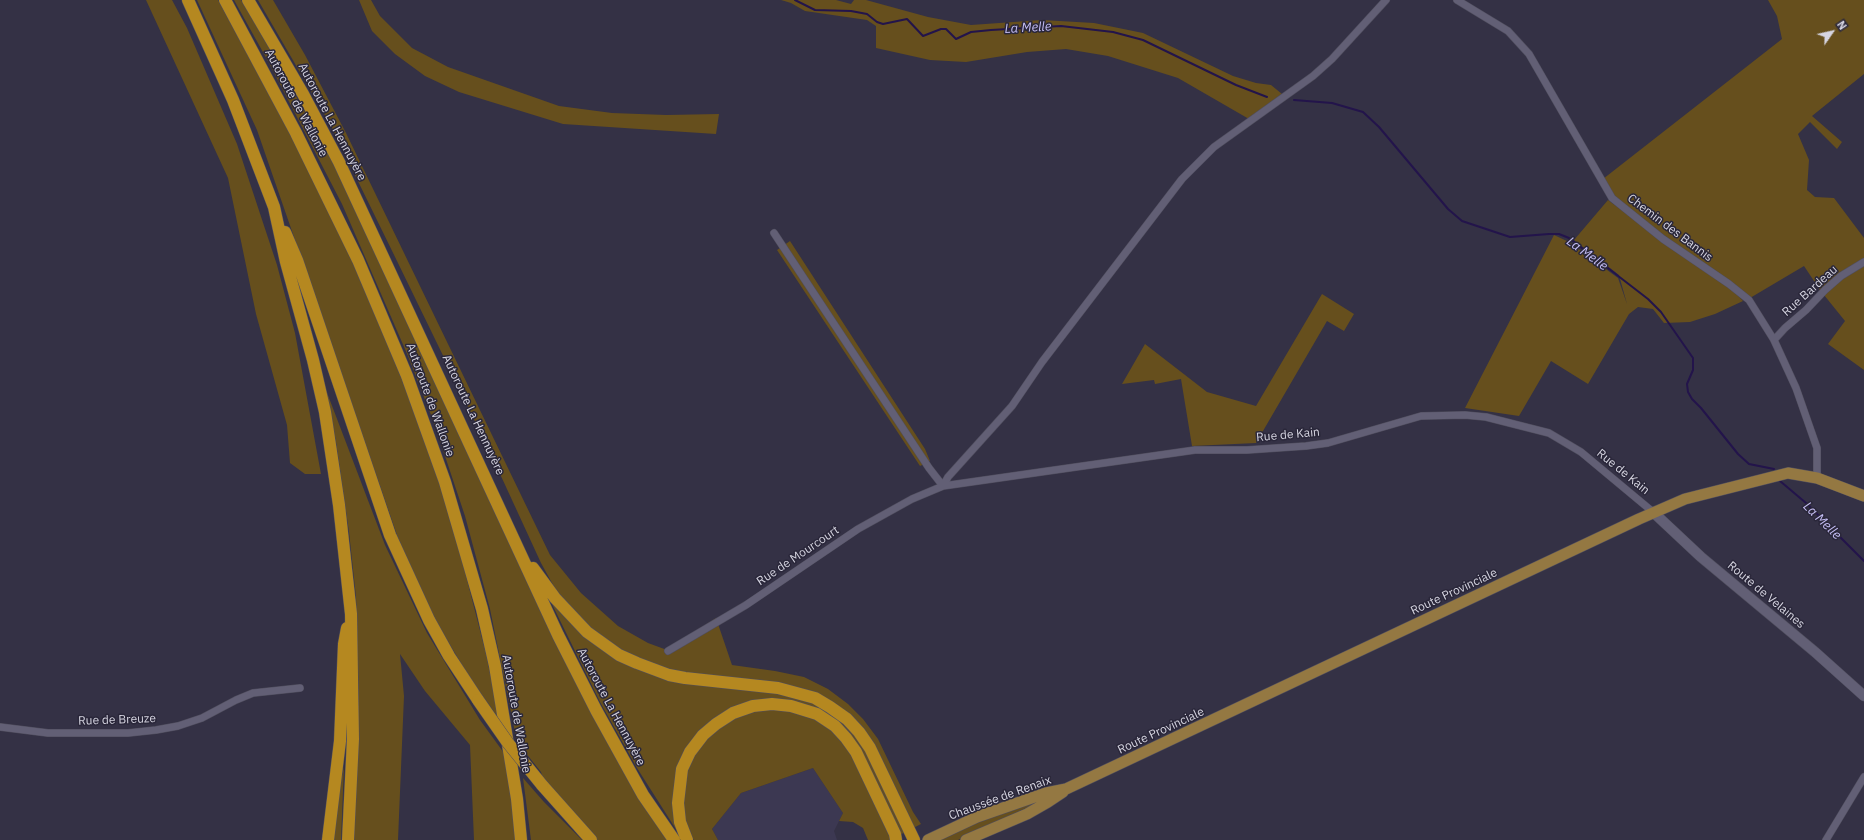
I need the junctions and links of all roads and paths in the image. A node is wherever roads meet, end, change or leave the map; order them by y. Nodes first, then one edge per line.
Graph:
1 (188, 0) edge
2 (225, 0) edge
3 (248, 0) edge
4 (1386, 0) edge
5 (1458, 0) edge
6 (274, 207) junction
7 (774, 233) dead end
8 (1864, 262) edge
9 (1774, 340) junction
10 (1817, 478) junction
11 (943, 486) junction
12 (1864, 496) edge
13 (1653, 512) junction
14 (521, 553) junction
15 (351, 614) junction
16 (668, 652) dead end
17 (300, 688) dead end
18 (1864, 696) edge
19 (0, 727) edge
20 (1864, 777) edge
21 (1066, 789) junction
22 (328, 840) edge
23 (348, 840) edge
24 (521, 840) edge
25 (591, 840) edge
26 (674, 840) edge
27 (687, 840) edge
28 (896, 840) edge
29 (914, 840) edge
30 (928, 840) edge
31 (966, 840) edge
32 (1826, 840) edge

1 - 6 highway
2 - 24 highway, Autoroute de Wallonie
3 - 14 highway, Autoroute La Hennuyère
4 - 11 street
5 - 9 street, Chemin des Bannis
6 - 15 highway
6 - 25 highway, bridge
7 - 11 street
8 - 9 street, Rue Bardeau
9 - 10 street, Chemin des Bannis
10 - 12 main road, Route Provinciale
10 - 13 main road, Route Provinciale
11 - 13 street, Rue de Kain
11 - 16 street, Rue de Mourcourt
13 - 18 street, Route de Velaines
13 - 21 main road, Route Provinciale
14 - 26 highway, Autoroute La Hennuyère
14 - 29 highway
15 - 22 highway
15 - 23 highway
17 - 19 street, Rue de Breuze
20 - 32 street
21 - 30 main road, Chaussée de Renaix
21 - 31 main road, Chaussée de Renaix
27 - 28 highway

